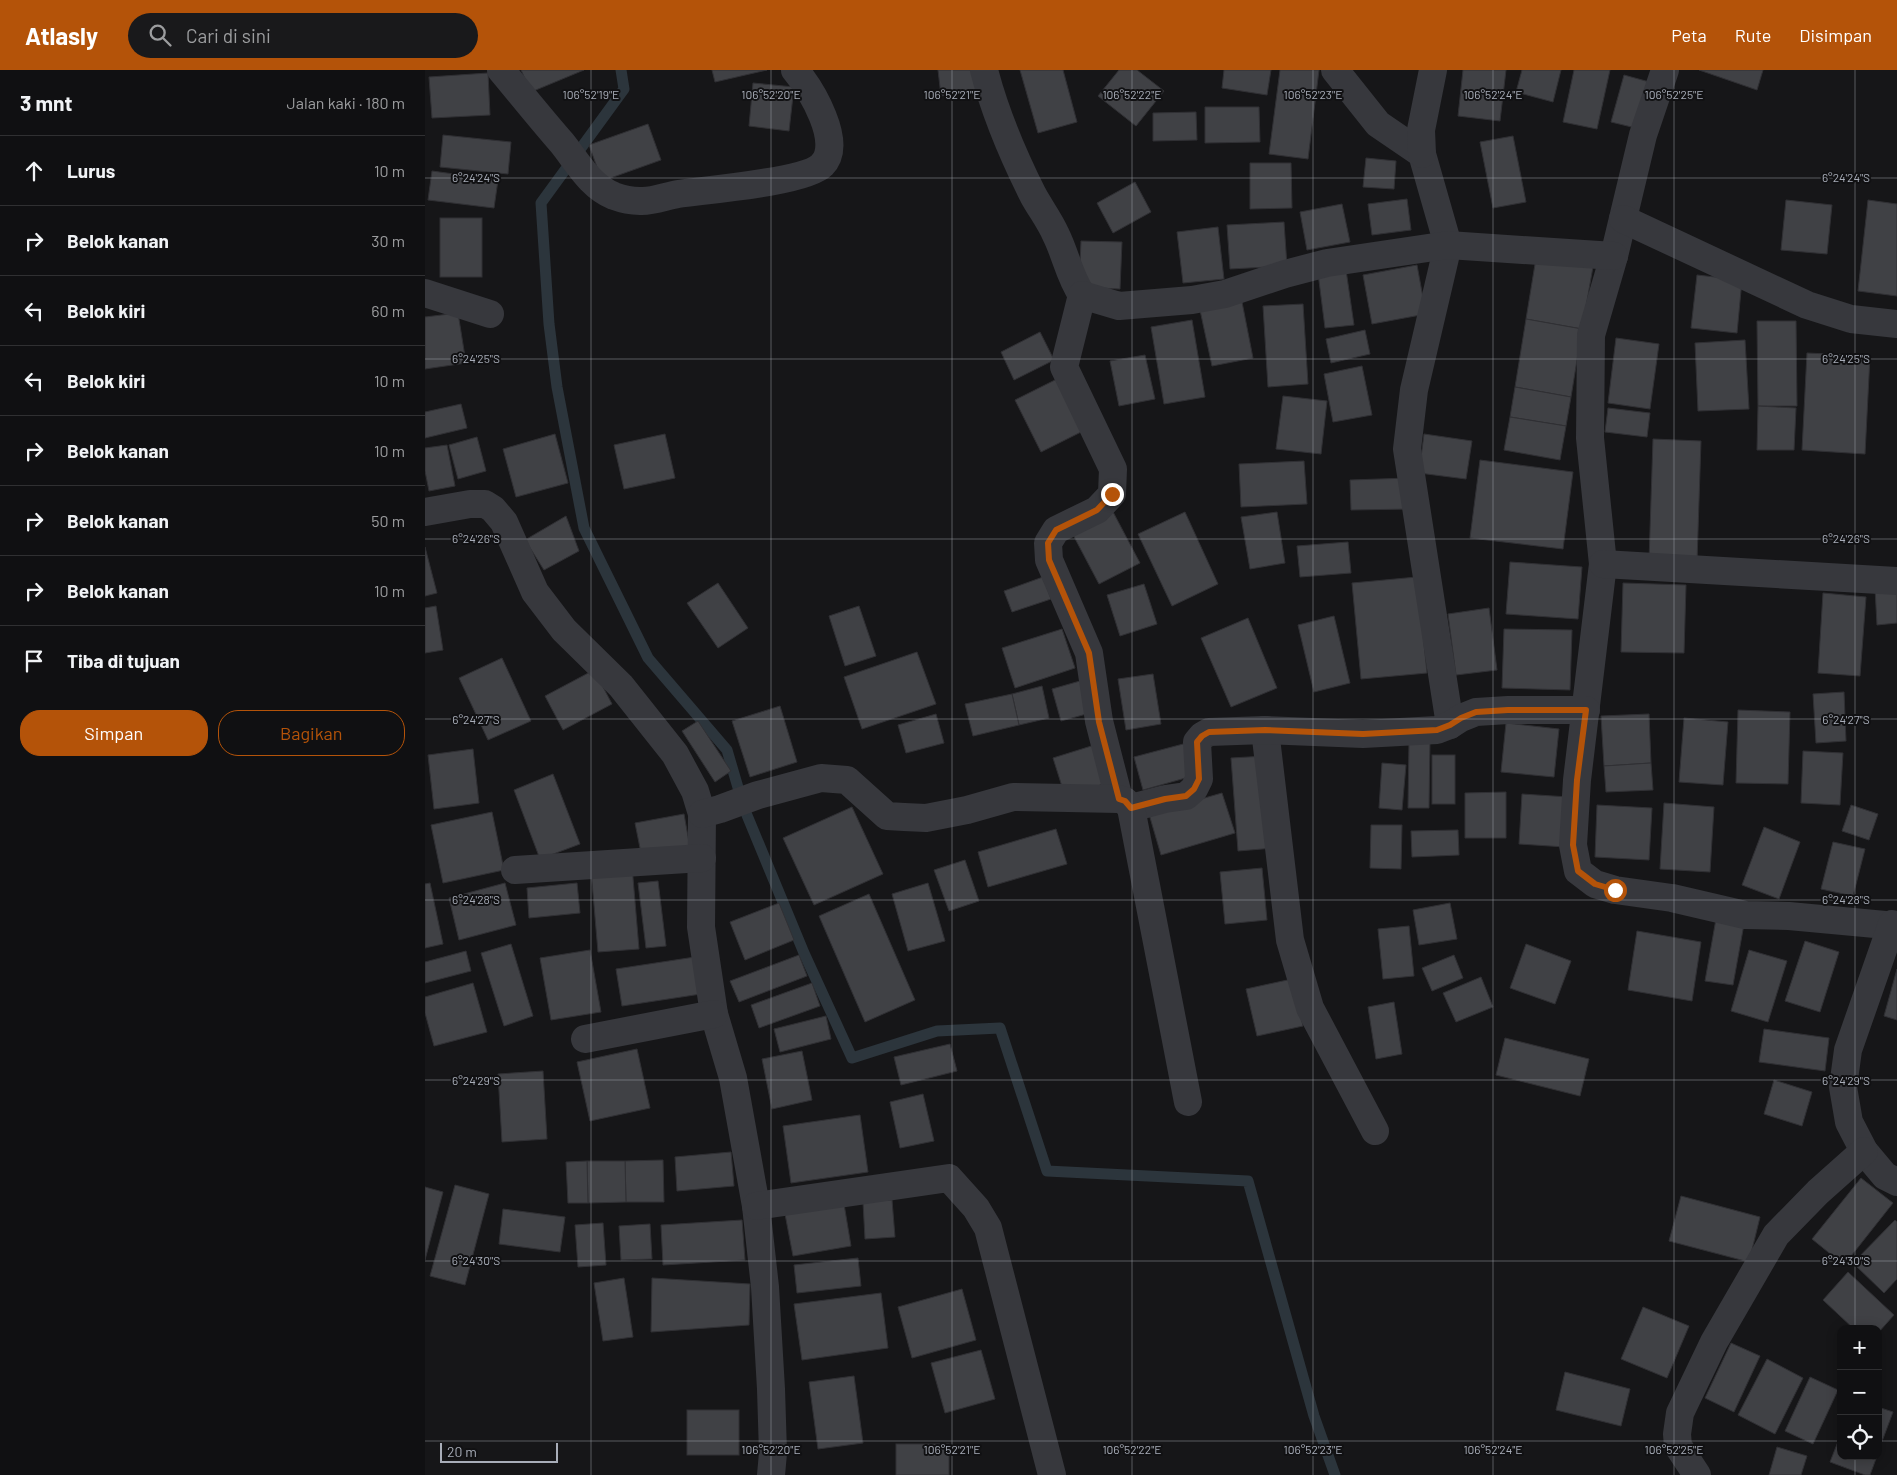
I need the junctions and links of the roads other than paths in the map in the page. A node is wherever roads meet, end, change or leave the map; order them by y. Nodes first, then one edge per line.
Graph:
1 (501, 70) edge
2 (795, 70) edge
3 (984, 70) edge
4 (1335, 70) edge
5 (1433, 70) edge
6 (1665, 70) edge
7 (1422, 154) junction
8 (1623, 218) junction
9 (1448, 245) junction
10 (1614, 256) junction
11 (425, 293) edge
12 (1082, 294) junction
13 (490, 314) dead end
14 (1897, 324) edge
15 (425, 512) edge
16 (1603, 564) junction
17 (1897, 581) edge
18 (1586, 710) junction
19 (1450, 725) junction
20 (1265, 730) junction
21 (1125, 803) junction
22 (711, 811) junction
23 (702, 858) junction
24 (515, 870) dead end
25 (1894, 925) edge
26 (714, 1014) junction
27 (585, 1038) dead end
28 (1188, 1102) dead end
29 (1375, 1132) dead end
30 (1864, 1151) junction
31 (1897, 1182) edge
32 (756, 1206) junction
33 (771, 1475) edge
34 (1052, 1475) edge
35 (1697, 1475) edge

1 - 2 street
3 - 12 street
4 - 7 street
5 - 7 street
6 - 8 street
7 - 9 street
8 - 10 street
8 - 14 street
9 - 10 street
9 - 12 street
9 - 19 street
10 - 16 street
11 - 13 street
12 - 21 street
15 - 22 street
16 - 17 street
16 - 18 street
18 - 19 street
18 - 25 street
19 - 20 street
20 - 21 street
20 - 29 street
21 - 22 street
21 - 28 street
22 - 23 street
23 - 24 street
23 - 26 street
25 - 30 street
26 - 27 street
26 - 32 street
30 - 31 street
30 - 35 street
32 - 33 street
32 - 34 street

